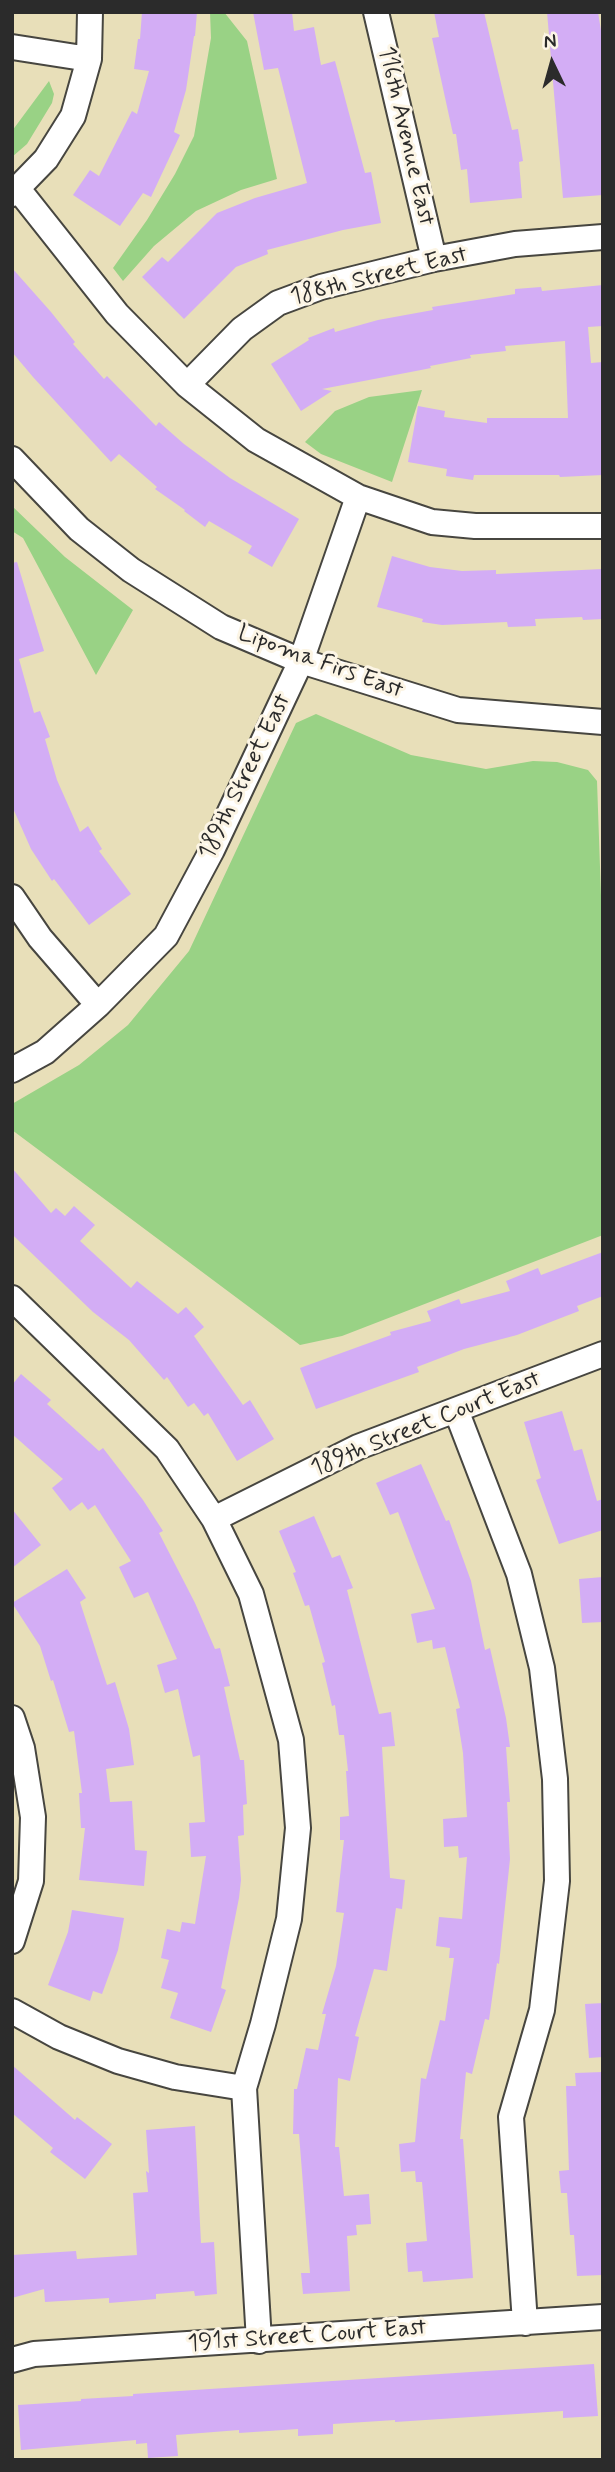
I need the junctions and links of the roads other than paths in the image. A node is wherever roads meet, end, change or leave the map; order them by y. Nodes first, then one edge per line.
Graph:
1 (90, 12) edge
2 (376, 12) edge
3 (12, 47) edge
4 (89, 59) junction
5 (15, 191) edge
6 (603, 237) edge
7 (434, 259) junction
8 (187, 385) junction
9 (12, 459) edge
10 (358, 497) junction
11 (603, 526) edge
12 (301, 661) junction
13 (603, 722) edge
14 (12, 897) edge
15 (98, 1005) junction
16 (12, 1070) edge
17 (12, 1298) edge
18 (603, 1354) edge
19 (456, 1410) junction
20 (214, 1519) junction
21 (12, 1718) edge
22 (12, 1941) edge
23 (12, 2011) edge
24 (244, 2088) junction
25 (603, 2318) edge
26 (526, 2323) junction
27 (259, 2341) junction
28 (12, 2360) edge

1 - 4 street
2 - 7 street, 116th Avenue East
3 - 4 street
4 - 5 street
5 - 8 street
6 - 7 street, 188th Street East
7 - 8 street, 188th Street East
8 - 10 street
9 - 12 street, Lipoma Firs East
10 - 11 street
10 - 12 street, 189th Street East
12 - 13 street, Lipoma Firs East
12 - 15 street, 189th Street East
14 - 15 street
15 - 16 street, 189th Street East
17 - 20 street
18 - 19 street, 189th Street Court East
19 - 20 street, 189th Street Court East
19 - 26 street
20 - 24 street
21 - 22 street
23 - 24 street
24 - 27 street
25 - 26 street, 191st Street Court East
26 - 27 street, 191st Street Court East
27 - 28 street, 191st Street Court East

